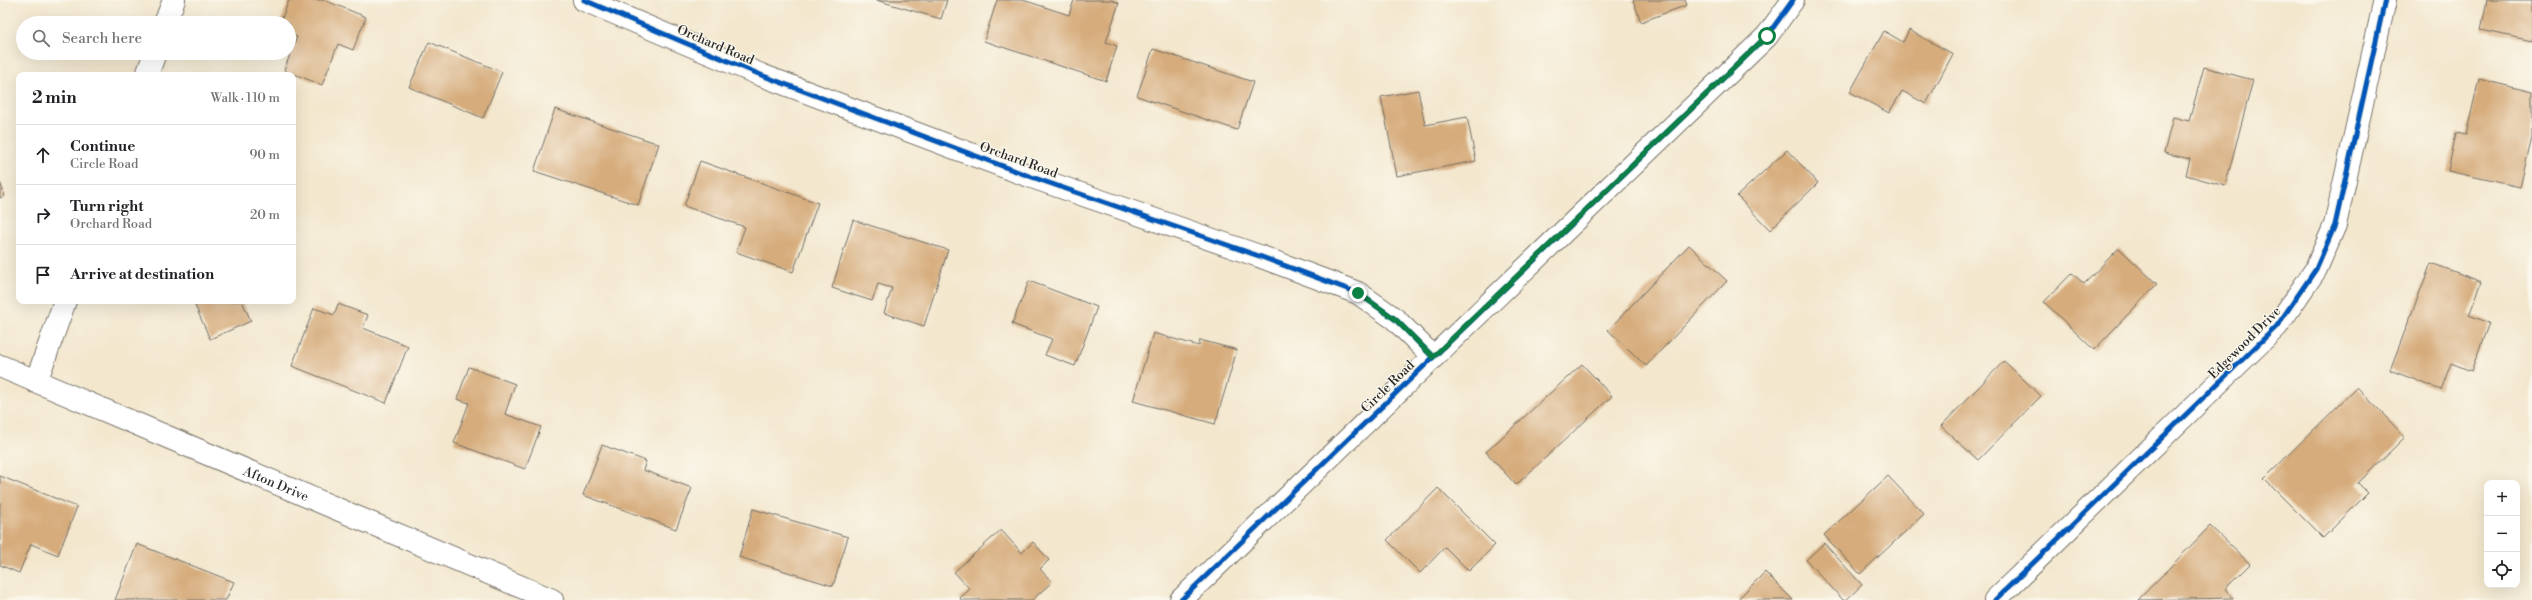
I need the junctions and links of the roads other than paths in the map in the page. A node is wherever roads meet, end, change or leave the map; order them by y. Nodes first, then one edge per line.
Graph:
1 (174, 0) edge
2 (584, 0) edge
3 (1793, 0) edge
4 (2385, 0) edge
5 (168, 16) edge
6 (152, 60) edge
7 (148, 72) edge
8 (64, 304) edge
9 (1433, 357) junction
10 (0, 366) edge
11 (36, 382) junction
12 (552, 600) edge
13 (1181, 600) edge
14 (1995, 600) edge

1 - 5 street
2 - 9 street, Orchard Road
3 - 9 street, Circle Road
4 - 14 street, Edgewood Drive
6 - 7 street
8 - 11 street
9 - 13 street, Circle Road
10 - 11 street, Afton Drive
11 - 12 street, Afton Drive

